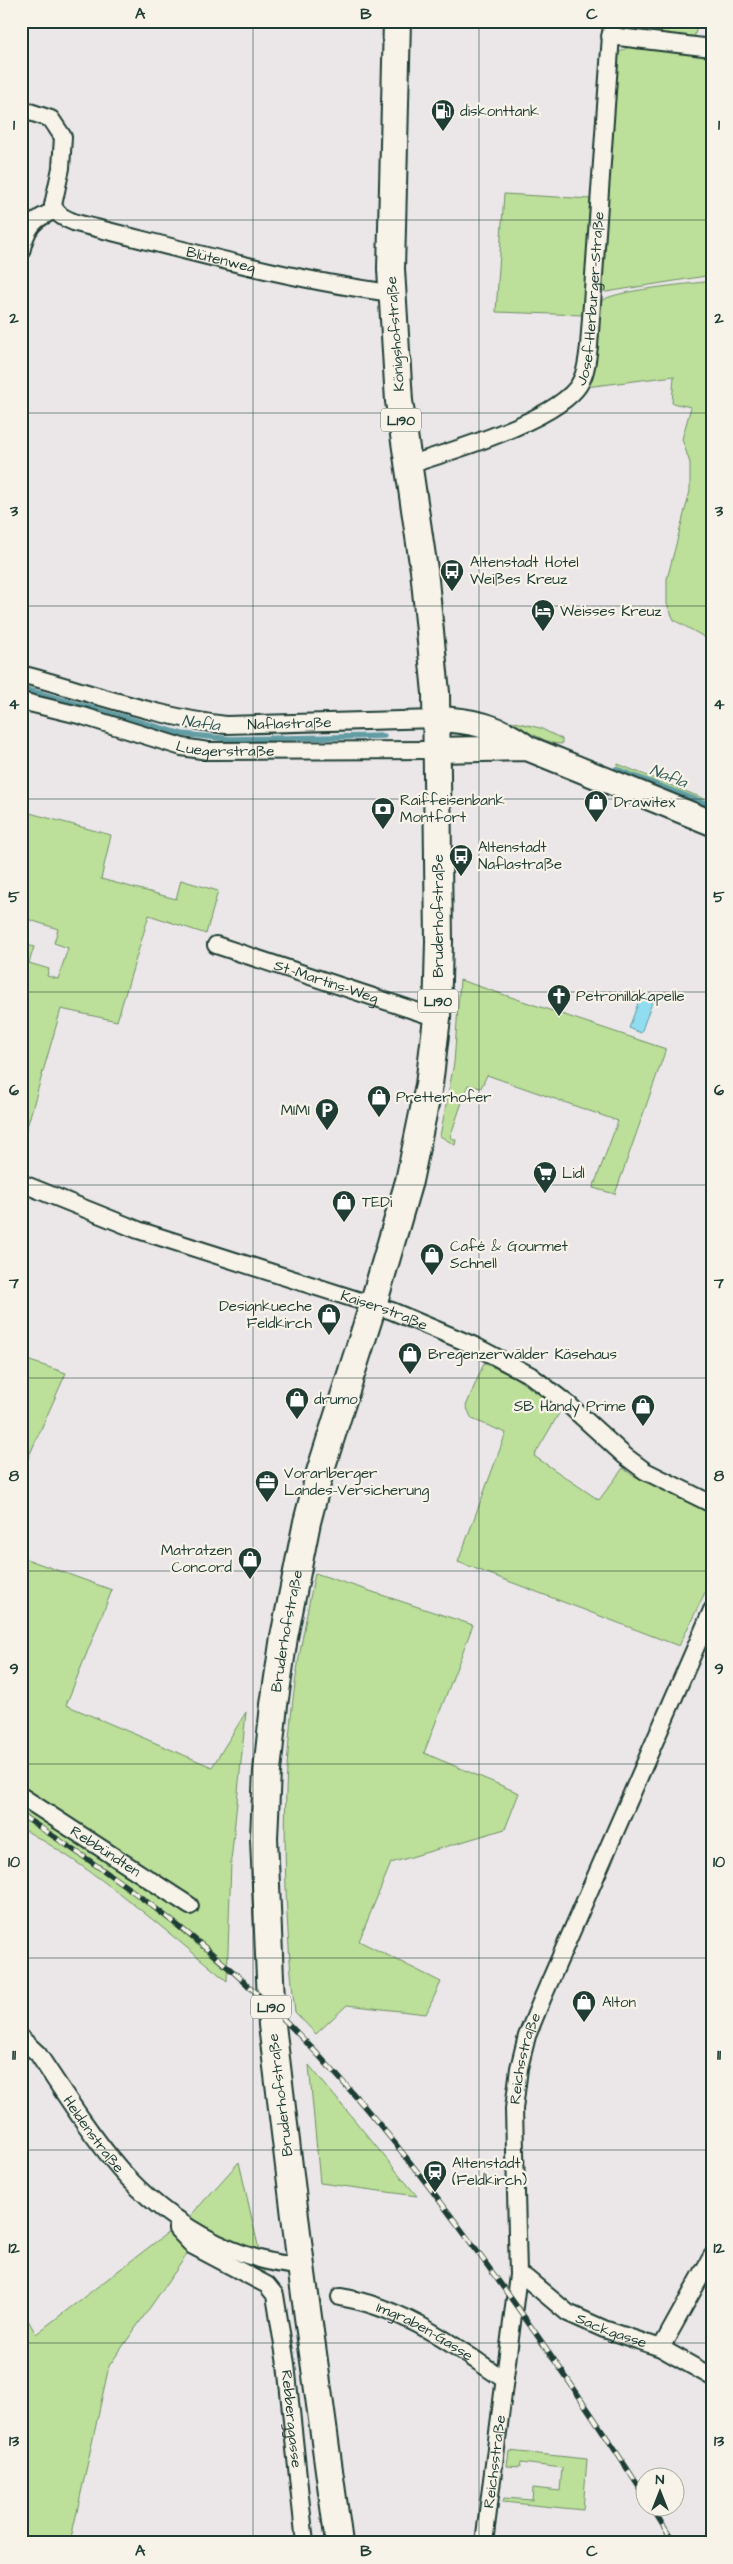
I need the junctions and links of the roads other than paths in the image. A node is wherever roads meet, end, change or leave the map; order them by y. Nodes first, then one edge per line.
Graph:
1 (397, 21) edge
2 (611, 28) edge
3 (712, 48) edge
4 (21, 108) edge
5 (55, 211) junction
6 (21, 252) edge
7 (392, 293) junction
8 (408, 465) junction
9 (21, 674) edge
10 (21, 701) edge
11 (436, 734) junction
12 (527, 748) junction
13 (712, 823) edge
14 (216, 945) dead end
15 (437, 1018) junction
16 (21, 1183) edge
17 (373, 1305) junction
18 (712, 1504) edge
19 (712, 1610) edge
20 (21, 1796) edge
21 (190, 1906) dead end
22 (21, 2038) edge
23 (179, 2220) junction
24 (712, 2256) edge
25 (301, 2266) junction
26 (518, 2275) junction
27 (274, 2295) joint
28 (340, 2297) dead end
29 (660, 2348) junction
30 (712, 2377) edge
31 (505, 2380) junction
32 (305, 2543) edge
33 (339, 2543) edge
34 (484, 2543) edge

1 - 7 main road, Königshofstraße / L190
2 - 3 street
2 - 8 street, Josef-Herburger-Straße
4 - 5 street
5 - 6 street
5 - 7 street, Blütenweg
7 - 8 main road, Königshofstraße / L190
8 - 11 main road, Königshofstraße / L190
9 - 11 street, Naflastraße
10 - 11 street, Luegerstraße
11 - 12 main road, Naflastraße
11 - 12 main road, Naflastraße
11 - 15 main road, Bruderhofstraße / L190
12 - 13 main road, Naflastraße
14 - 15 street, St.-Martins-Weg
15 - 17 main road, Bruderhofstraße / L190
16 - 17 street, Kaiserstraße
17 - 18 street, Kaiserstraße
17 - 25 main road, Bruderhofstraße / L190
19 - 26 street, Reichsstraße
20 - 21 street, Rebbündten
22 - 23 street, Heldenstraße
23 - 25 street, Heldenstraße
23 - 27 street, Heldenstraße
24 - 29 street
25 - 33 main road, Bruderhofstraße / L190
26 - 29 street, Sackgasse
26 - 31 street, Reichsstraße
27 - 32 street, Rebberggasse
28 - 31 street, Imgraben-Gasse
29 - 30 street, Sackgasse
31 - 34 street, Reichsstraße

